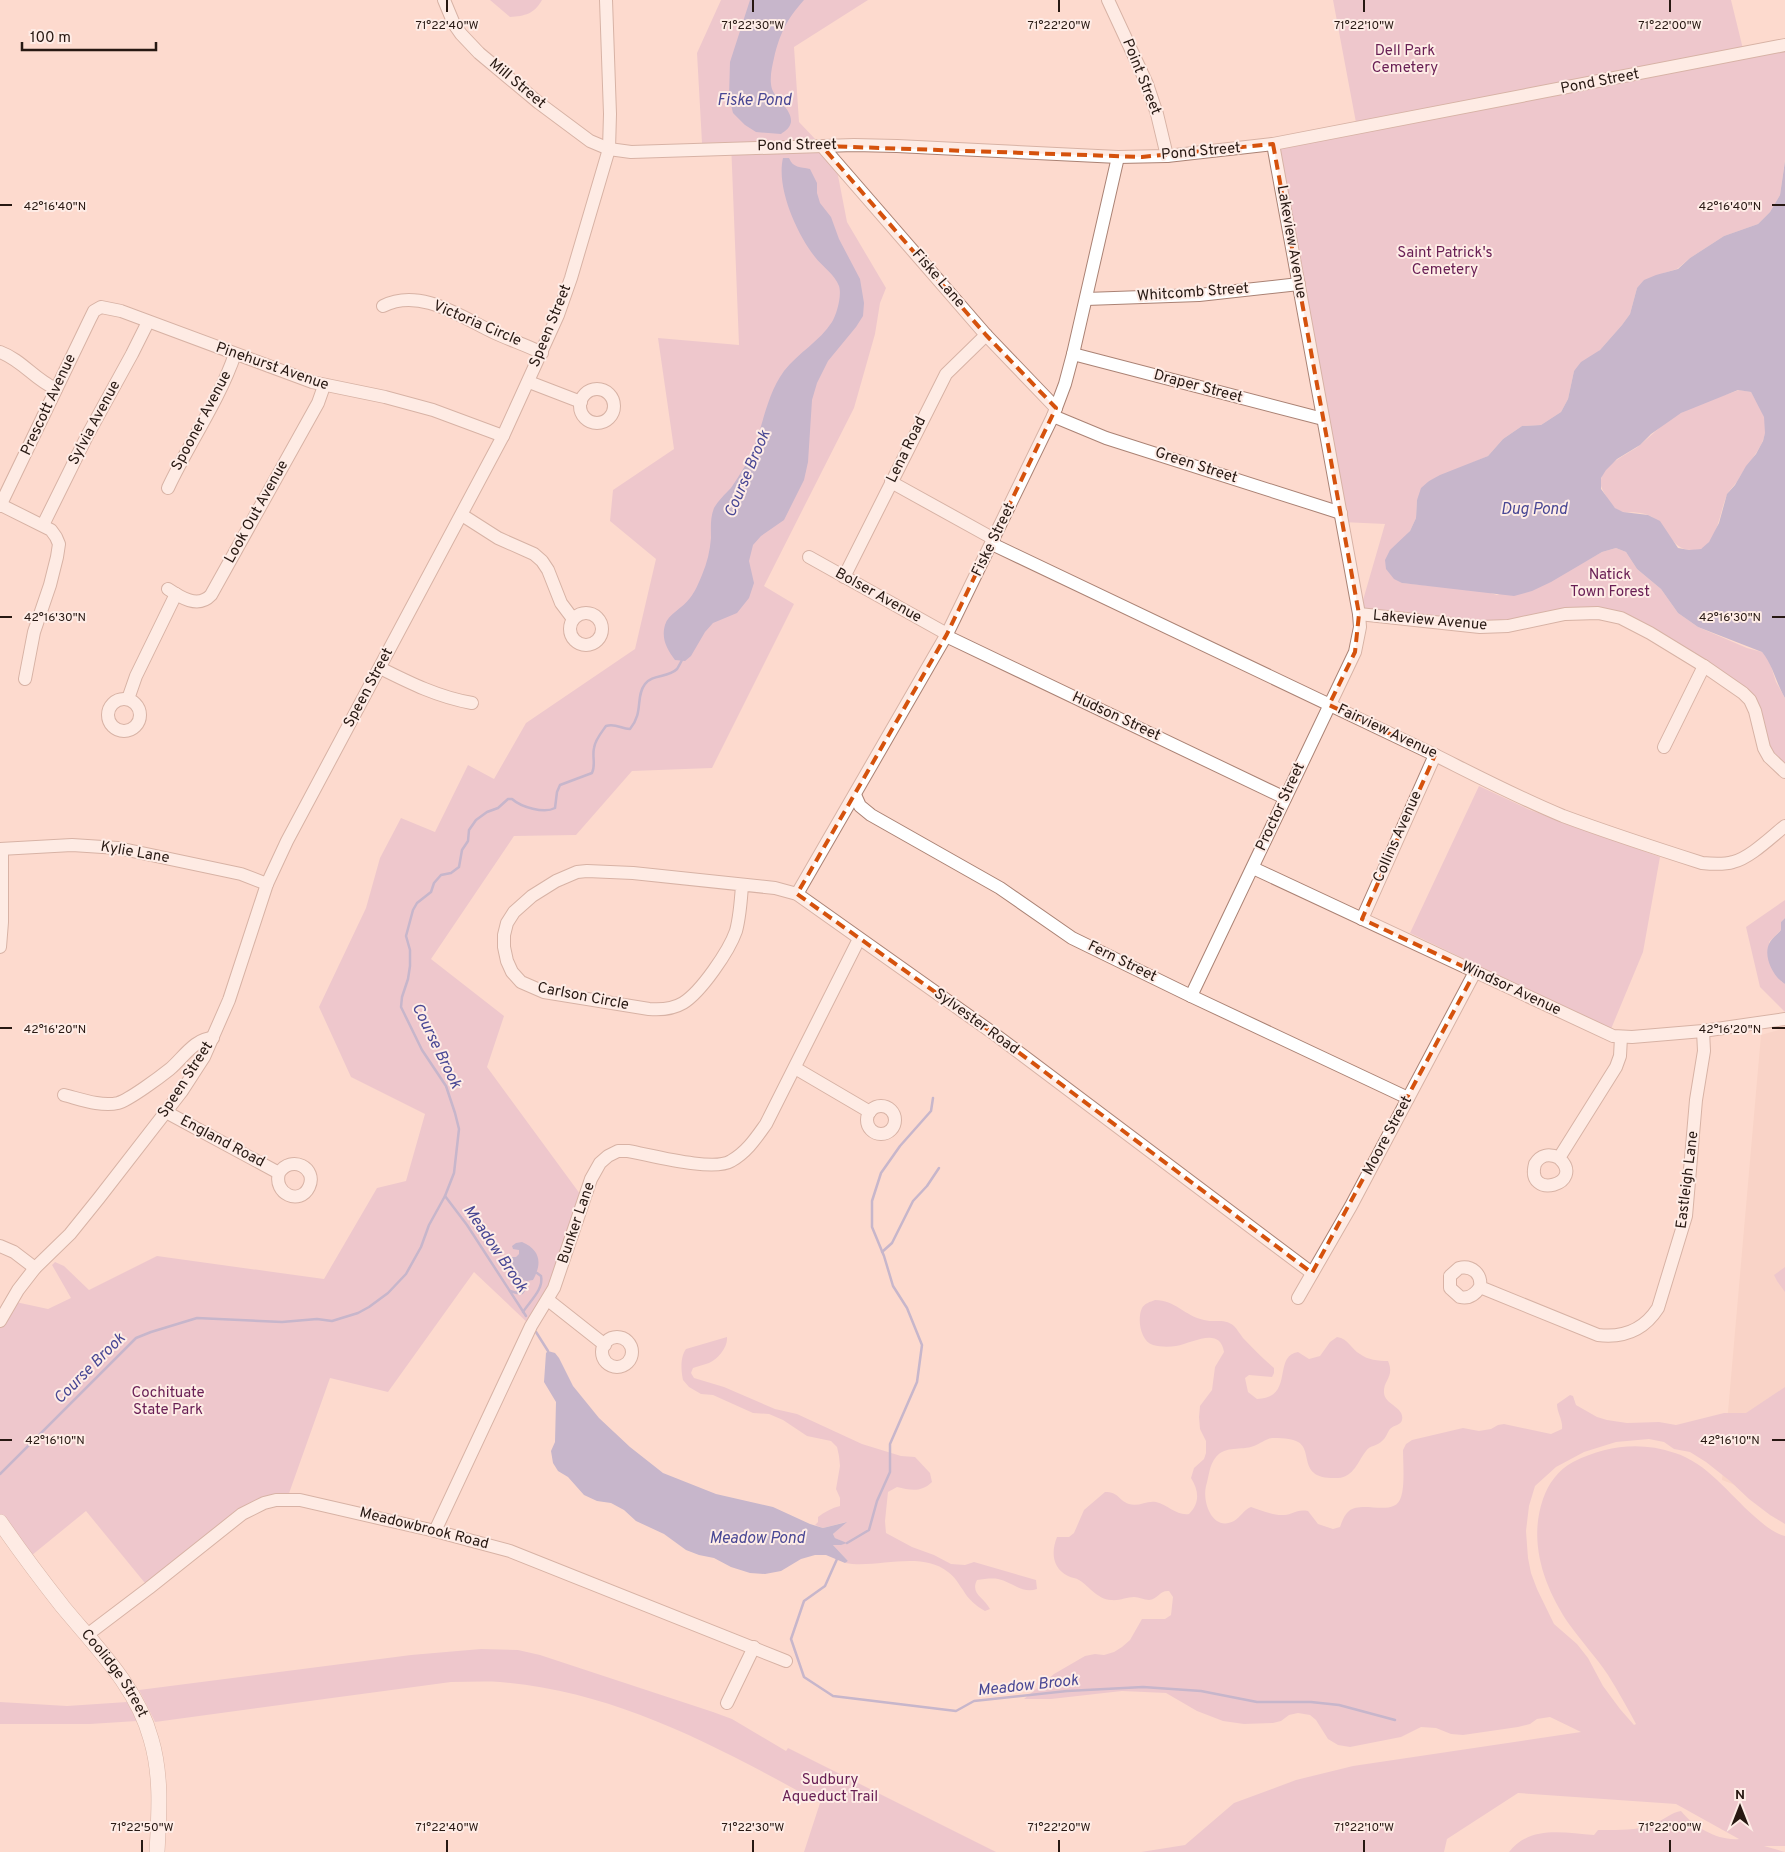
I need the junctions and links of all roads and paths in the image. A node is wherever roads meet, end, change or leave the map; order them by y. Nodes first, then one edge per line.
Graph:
1 (444, 0) edge
2 (606, 0) edge
3 (1108, 0) edge
4 (1785, 45) edge
5 (1273, 144) junction
6 (822, 146) junction
7 (609, 149) junction
8 (1167, 156) junction
9 (1118, 157) junction
10 (1299, 284) junction
11 (1086, 299) junction
12 (382, 306) dead end
13 (101, 307) joint
14 (148, 322) junction
15 (986, 335) junction
16 (0, 352) edge
17 (542, 353) junction
18 (235, 354) junction
19 (1073, 354) junction
20 (529, 382) junction
21 (324, 386) junction
22 (56, 389) junction
23 (581, 402) dead end
24 (1055, 412) junction
25 (1323, 420) junction
26 (503, 436) junction
27 (891, 482) junction
28 (168, 488) dead end
29 (0, 506) edge
30 (1341, 513) junction
31 (462, 515) junction
32 (47, 528) junction
33 (993, 542) junction
34 (809, 557) dead end
35 (844, 577) junction
36 (1359, 614) junction
37 (573, 619) dead end
38 (947, 635) junction
39 (1704, 666) junction
40 (380, 668) junction
41 (25, 679) dead end
42 (128, 699) dead end
43 (472, 703) dead end
44 (1329, 705) junction
45 (1664, 747) dead end
46 (1435, 755) junction
47 (1785, 772) edge
48 (855, 795) junction
49 (1285, 798) junction
50 (1785, 826) edge
51 (1, 849) edge
52 (1253, 868) junction
53 (600, 871) joint
54 (267, 884) junction
55 (742, 885) junction
56 (797, 894) junction
57 (1362, 919) junction
58 (858, 938) junction
59 (0, 947) edge
60 (1475, 972) junction
61 (1192, 996) junction
62 (1785, 1019) edge
63 (1703, 1030) junction
64 (1621, 1037) junction
65 (213, 1038) junction
66 (794, 1068) junction
67 (64, 1095) dead end
68 (1408, 1098) junction
69 (166, 1112) junction
70 (870, 1112) dead end
71 (1559, 1158) dead end
72 (279, 1173) dead end
73 (0, 1246) edge
74 (35, 1268) junction
75 (1312, 1272) junction
76 (1480, 1287) dead end
77 (1298, 1298) dead end
78 (548, 1300) junction
79 (0, 1321) edge
80 (605, 1344) dead end
81 (0, 1522) edge
82 (435, 1531) junction
83 (87, 1635) junction
84 (754, 1647) junction
85 (786, 1660) dead end
86 (727, 1703) dead end
87 (157, 1852) edge

1 - 7 street, Mill Street
2 - 7 street, Speen Street
3 - 8 street, Point Street
4 - 5 street, Pond Street
5 - 8 street, Pond Street
5 - 10 street, Lakeview Avenue
6 - 7 street, Pond Street
6 - 9 street, Pond Street
6 - 15 street, Fiske Lane
7 - 17 street, Speen Street
8 - 9 street, Pond Street
9 - 11 street, Fiske Street
10 - 11 street, Whitcomb Street
10 - 25 street, Lakeview Avenue
11 - 19 street, Fiske Street
12 - 17 street, Victoria Circle
13 - 14 street, Pinehurst Avenue
13 - 22 street, Prescott Avenue
14 - 18 street, Pinehurst Avenue
14 - 32 street, Sylvia Avenue
15 - 24 street, Fiske Lane
15 - 27 street, Lena Road
16 - 22 street
17 - 20 street, Speen Street
18 - 21 street, Pinehurst Avenue
18 - 28 street, Spooner Avenue
19 - 24 street, Fiske Street
19 - 25 street, Draper Street
20 - 23 street
20 - 26 street, Speen Street
21 - 26 street, Pinehurst Avenue
21 - 42 street, Look Out Avenue
22 - 29 street, Prescott Avenue
24 - 30 street, Green Street
24 - 33 street, Fiske Street
25 - 30 street, Lakeview Avenue
26 - 31 street, Speen Street
27 - 33 street, Fairview Avenue
27 - 35 street, Lena Road
29 - 32 street
30 - 36 street, Lakeview Avenue
31 - 37 street
31 - 40 street, Speen Street
32 - 41 street
33 - 38 street, Fiske Street
33 - 44 street, Fairview Avenue
34 - 35 street, Bolser Avenue
35 - 38 street, Bolser Avenue
36 - 39 street, Lakeview Avenue
36 - 44 street, Proctor Street
38 - 48 street, Fiske Street
38 - 49 street, Hudson Street
39 - 45 street
39 - 47 street, Lakeview Avenue
40 - 43 street
40 - 54 street, Speen Street
44 - 46 street, Fairview Avenue
44 - 49 street, Proctor Street
46 - 50 street, Fairview Avenue
46 - 57 street, Collins Avenue
48 - 56 street, Fiske Street
48 - 61 street, Fern Street
49 - 52 street, Proctor Street
51 - 54 street, Kylie Lane
51 - 59 street
52 - 57 street, Windsor Avenue
52 - 61 street, Proctor Street
53 - 55 street, Sylvester Road
53 - 55 street, Carlson Circle
54 - 65 street, Speen Street
55 - 56 street, Sylvester Road
56 - 58 street, Sylvester Road
57 - 60 street, Windsor Avenue
58 - 66 street, Bunker Lane
58 - 75 street, Sylvester Road
60 - 64 street, Windsor Avenue
60 - 68 street, Moore Street
61 - 68 street, Fern Street
62 - 63 street, Windsor Avenue
63 - 64 street, Windsor Avenue
63 - 76 street, Eastleigh Lane
64 - 71 street
65 - 67 street
65 - 69 street, Speen Street
66 - 70 street
66 - 78 street, Bunker Lane
68 - 75 street, Moore Street
69 - 72 street, England Road
69 - 74 street, Speen Street
73 - 74 street
74 - 79 street, Speen Street
75 - 77 street, Moore Street
78 - 80 street
78 - 82 street, Bunker Lane
81 - 83 main road, Coolidge Street
82 - 83 street, Meadowbrook Road
82 - 84 street, Meadowbrook Road
83 - 87 main road, Coolidge Street
84 - 85 street, Meadowbrook Road
84 - 86 street

